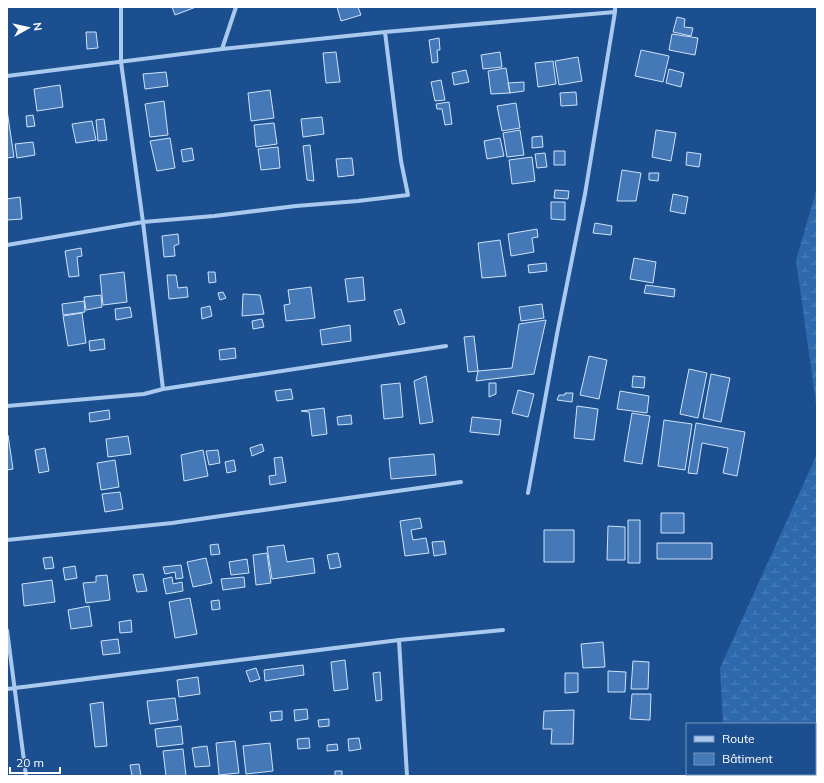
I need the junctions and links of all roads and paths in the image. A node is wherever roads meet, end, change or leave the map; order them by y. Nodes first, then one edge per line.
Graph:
1 (121, 7) edge
2 (236, 7) edge
3 (615, 9) edge
4 (385, 32) junction
5 (222, 49) junction
6 (121, 62) junction
7 (7, 76) edge
8 (143, 222) junction
9 (7, 245) edge
10 (446, 346) dead end
11 (163, 389) junction
12 (7, 406) edge
13 (461, 482) dead end
14 (528, 493) dead end
15 (7, 540) edge
16 (7, 630) edge
17 (503, 630) dead end
18 (399, 640) junction
19 (14, 688) junction
20 (7, 689) edge
21 (26, 776) edge
22 (407, 776) edge

1 - 6 street
2 - 5 street
3 - 4 street
3 - 14 street
4 - 5 street
4 - 8 street
5 - 6 street
6 - 7 street
6 - 8 street
8 - 9 street
8 - 11 street
10 - 11 street
11 - 12 street
13 - 15 street
16 - 19 street
17 - 18 street
18 - 19 street
18 - 22 street
19 - 20 street
19 - 21 street

